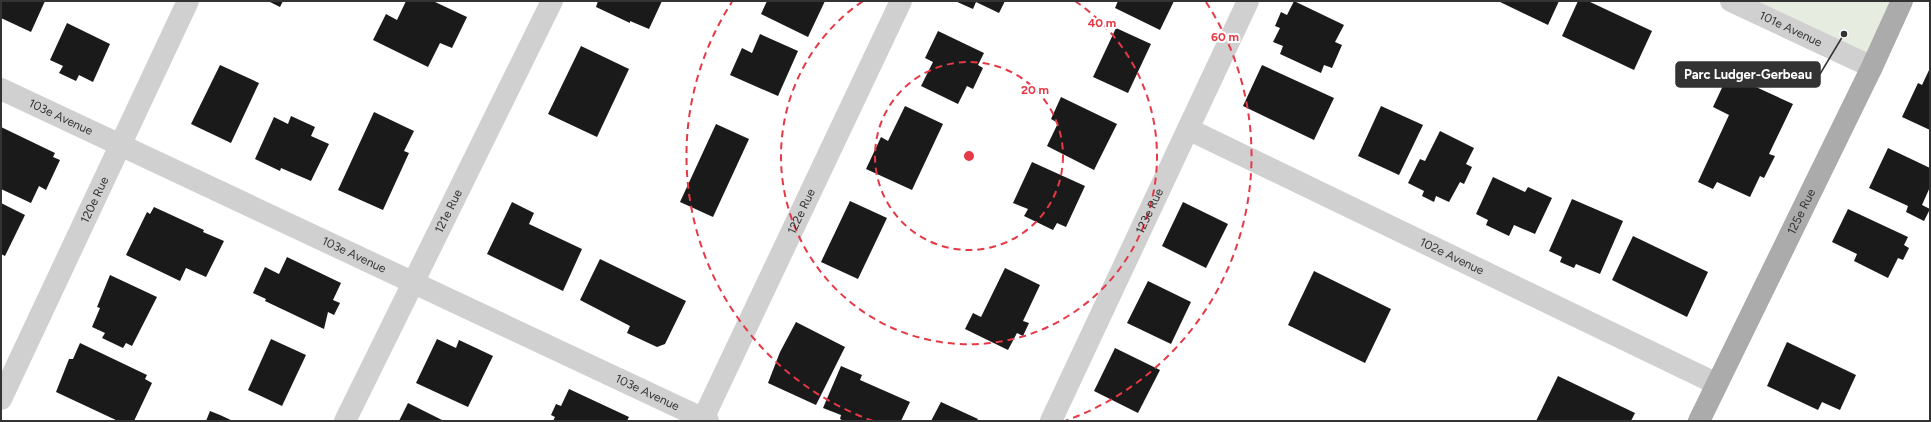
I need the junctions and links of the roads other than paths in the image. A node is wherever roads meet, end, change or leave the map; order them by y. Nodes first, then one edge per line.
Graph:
1 (188, 1) edge
2 (552, 1) edge
3 (901, 1) edge
4 (1248, 1) edge
5 (1731, 1) edge
6 (1902, 1) edge
7 (1872, 67) junction
8 (1, 89) edge
9 (1188, 129) junction
10 (121, 145) junction
11 (413, 282) junction
12 (1717, 384) junction
13 (1, 399) edge
14 (704, 420) edge
15 (345, 421) edge
16 (1051, 421) edge
17 (1699, 421) edge

1 - 10 street, 120e Rue
2 - 11 street, 121e Rue
3 - 14 street, 122e Rue
4 - 9 street, 123e Rue
5 - 7 street, 101e Avenue
6 - 7 main road, 125e Rue
7 - 12 main road, 125e Rue
8 - 10 street, 103e Avenue
9 - 12 street, 102e Avenue
9 - 16 street, 123e Rue
10 - 11 street, 103e Avenue
10 - 13 street, 120e Rue
11 - 14 street, 103e Avenue
11 - 15 street, 121e Rue
12 - 17 main road, 125e Rue

